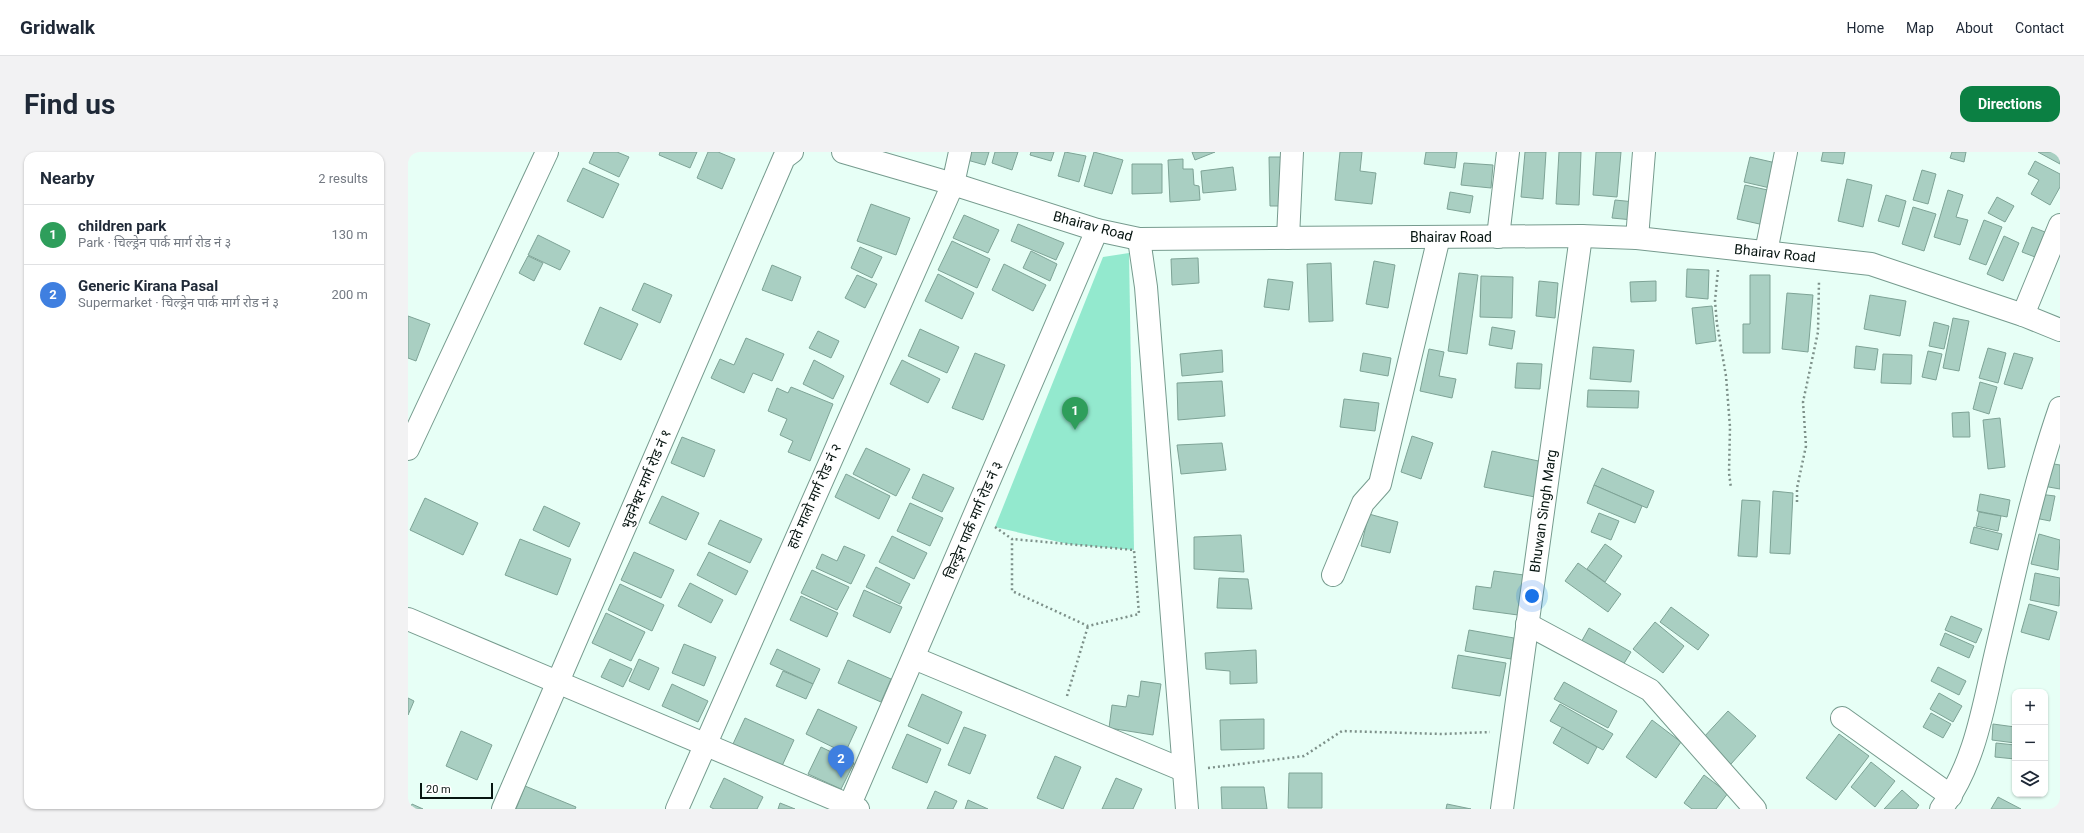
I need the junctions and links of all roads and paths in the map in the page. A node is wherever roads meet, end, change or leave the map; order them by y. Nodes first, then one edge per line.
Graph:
1 (547, 152) edge
2 (792, 152) edge
3 (843, 152) edge
4 (960, 152) edge
5 (1292, 152) edge
6 (1508, 152) edge
7 (1644, 152) edge
8 (1786, 152) edge
9 (953, 184) junction
10 (2060, 225) edge
11 (1097, 230) junction
12 (1581, 236) junction
13 (1439, 237) junction
14 (1498, 237) junction
15 (1288, 238) junction
16 (1638, 238) junction
17 (1139, 239) junction
18 (1718, 247) junction
19 (1766, 252) junction
20 (1820, 258) junction
21 (2023, 315) junction
22 (2060, 330) edge
23 (2060, 408) edge
24 (408, 448) edge
25 (1731, 488) dead end
26 (1797, 502) dead end
27 (995, 527) dead end
28 (1012, 539) junction
29 (1333, 575) dead end
30 (408, 619) edge
31 (1527, 624) junction
32 (1088, 626) junction
33 (914, 658) junction
34 (559, 683) junction
35 (1842, 718) dead end
36 (1060, 720) junction
37 (1512, 732) junction
38 (705, 744) junction
39 (1183, 770) junction
40 (1946, 802) edge
41 (852, 808) edge
42 (504, 809) edge
43 (677, 809) edge
44 (1187, 809) edge
45 (1502, 809) edge
46 (1755, 809) edge

1 - 24 street
2 - 34 street, भुवनेश्वर मार्ग रोड नं १
3 - 9 street, Bhairav Road
4 - 9 street, हाते मालो मार्ग रोड नं २
5 - 15 street
6 - 14 street
7 - 16 street
8 - 19 street
9 - 11 street, Bhairav Road
9 - 38 street, हाते मालो मार्ग रोड नं २
10 - 21 street
11 - 17 street, Bhairav Road
11 - 33 street, चिल्ड्रेन पार्क मार्ग रोड नं ३
12 - 14 street, Bhairav Road
12 - 16 street, Bhairav Road
12 - 31 street, Bhuwan Singh Marg
13 - 14 street, Bhairav Road
13 - 15 street, Bhairav Road
13 - 29 street
15 - 17 street, Bhairav Road
16 - 18 street, Bhairav Road
17 - 39 street
18 - 19 street, Bhairav Road
18 - 25 path
19 - 20 street, Bhairav Road
20 - 21 street, Bhairav Road
20 - 26 path
21 - 22 street, Bhairav Road
23 - 40 street
27 - 28 path
28 - 32 path
28 - 32 path
30 - 34 street
31 - 37 street, Bhuwan Singh Marg
31 - 46 street
32 - 36 path
33 - 36 street
33 - 41 street, चिल्ड्रेन पार्क मार्ग रोड नं ३
34 - 38 street
34 - 42 street, भुवनेश्वर मार्ग रोड नं १
35 - 40 street
36 - 39 street
37 - 39 path
37 - 45 street, Bhuwan Singh Marg
38 - 41 street
38 - 43 street, हाते मालो मार्ग रोड नं २
39 - 44 street

